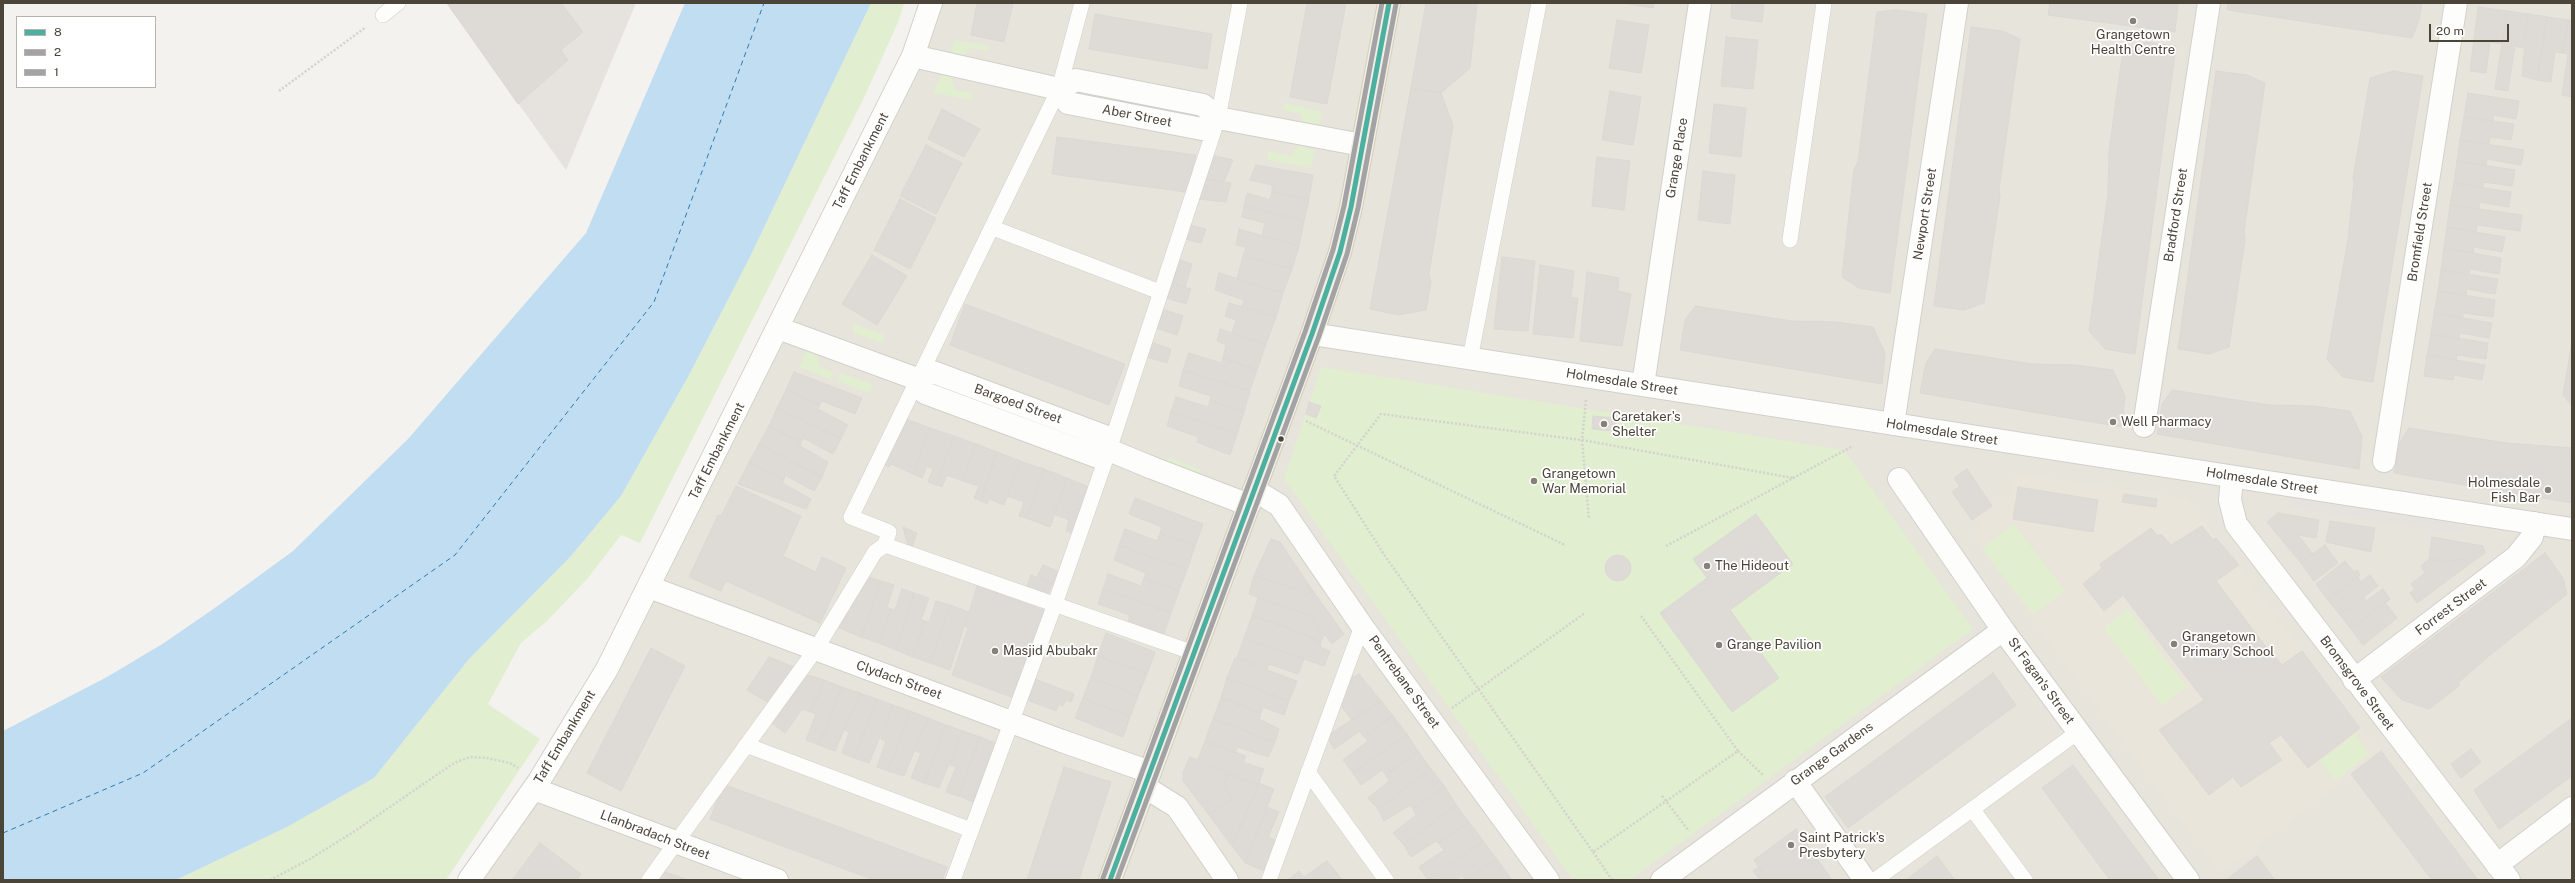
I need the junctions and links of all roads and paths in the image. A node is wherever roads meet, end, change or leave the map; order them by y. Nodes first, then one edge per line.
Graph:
1 (398, 3) edge
2 (931, 3) edge
3 (1082, 3) edge
4 (1240, 3) edge
5 (1389, 3) edge
6 (1539, 3) edge
7 (1700, 3) edge
8 (1824, 3) edge
9 (1957, 3) edge
10 (2209, 3) edge
11 (2456, 3) edge
12 (383, 15) joint
13 (913, 56) junction
14 (1060, 89) junction
15 (279, 91) dead end
16 (1218, 118) junction
17 (1362, 145) junction
18 (993, 228) junction
19 (1790, 240) dead end
20 (1160, 292) junction
21 (778, 328) junction
22 (1312, 334) junction
23 (1470, 358) junction
24 (1589, 377) junction
25 (917, 379) junction
26 (1643, 385) junction
27 (1284, 411) junction
28 (1893, 424) junction
29 (2144, 426) dead end
30 (1582, 440) junction
31 (1357, 446) junction
32 (1853, 446) dead end
33 (1109, 450) junction
34 (2384, 461) dead end
35 (2232, 477) junction
36 (1793, 478) junction
37 (1898, 479) dead end
38 (1252, 498) junction
39 (1589, 519) dead end
40 (2534, 523) junction
41 (2572, 529) edge
42 (885, 545) junction
43 (1565, 546) dead end
44 (1666, 546) dead end
45 (649, 587) junction
46 (1055, 604) junction
47 (1585, 613) dead end
48 (1642, 616) dead end
49 (1362, 626) junction
50 (2003, 630) junction
51 (816, 649) junction
52 (1194, 653) junction
53 (2354, 680) junction
54 (1480, 689) junction
55 (1012, 722) junction
56 (1434, 723) junction
57 (2078, 732) junction
58 (746, 745) junction
59 (1738, 751) junction
60 (1308, 772) junction
61 (1147, 780) junction
62 (536, 785) junction
63 (1787, 787) junction
64 (1662, 796) dead end
65 (1666, 801) junction
66 (2572, 808) edge
67 (1973, 810) junction
68 (971, 830) junction
69 (676, 843) junction
70 (1703, 850) junction
71 (1592, 852) junction
72 (2503, 873) edge
73 (270, 880) edge
74 (469, 880) edge
75 (649, 880) edge
76 (777, 880) edge
77 (953, 880) edge
78 (1110, 880) edge
79 (1227, 880) edge
80 (1269, 880) edge
81 (1386, 880) edge
82 (1548, 880) edge
83 (1612, 880) edge
84 (1662, 880) edge
85 (1865, 880) edge
86 (1875, 880) edge
87 (2025, 880) edge
88 (2188, 880) edge

1 - 12 lane
2 - 13 street, Taff Embankment
3 - 14 lane
4 - 16 lane
5 - 17 main road
6 - 23 lane
7 - 26 street, Grange Place
8 - 19 lane
9 - 28 street, Newport Street
10 - 29 street, Bradford Street
11 - 34 street, Bromfield Street
12 - 15 path
13 - 14 street
13 - 21 street, Taff Embankment
14 - 16 street, Aber Street
14 - 18 lane
16 - 17 street
16 - 20 lane
17 - 22 main road
18 - 20 lane
18 - 25 lane
20 - 33 lane
21 - 25 street
21 - 45 street, Taff Embankment
22 - 23 street, Holmesdale Street
22 - 27 main road
23 - 24 street, Holmesdale Street
24 - 26 street, Holmesdale Street
24 - 30 path
25 - 33 street, Bargoed Street
25 - 42 lane
26 - 28 street, Holmesdale Street
27 - 31 path
27 - 38 main road
28 - 35 street, Holmesdale Street
30 - 31 path
30 - 36 path
30 - 39 path
31 - 43 path
31 - 54 path
32 - 36 path
33 - 38 street
33 - 46 lane
35 - 40 street, Holmesdale Street
35 - 53 street, Bromsgrove Street
36 - 44 path
37 - 50 street, St Fagan's Street
38 - 49 street, Pentrebane Street
38 - 52 main road
40 - 41 street, Holmesdale Street
40 - 53 street, Forrest Street
42 - 46 lane
42 - 51 lane
45 - 51 street, Clydach Street
45 - 62 street, Taff Embankment
46 - 52 lane
46 - 55 lane
47 - 54 path
48 - 59 path
49 - 56 street, Pentrebane Street
49 - 60 lane
50 - 57 street, St Fagan's Street
50 - 63 street, Grange Gardens
51 - 55 street, Clydach Street
51 - 58 lane
52 - 61 main road
53 - 72 street, Bromsgrove Street
54 - 56 path
54 - 71 path
55 - 61 street, Clydach Street
55 - 68 lane
56 - 82 street, Pentrebane Street
57 - 67 lane
57 - 88 street, St Fagan's Street
58 - 68 lane
58 - 69 lane
59 - 63 path
59 - 65 path
60 - 80 lane
60 - 81 lane
61 - 78 main road
61 - 79 street, Clydach Street
62 - 69 street, Llanbradach Street
62 - 73 path
62 - 74 street, Taff Embankment
63 - 70 street, Grange Gardens
63 - 85 street
64 - 65 path
65 - 70 path
65 - 71 path
66 - 72 street
67 - 86 lane
67 - 87 lane
68 - 77 lane
69 - 75 lane
69 - 76 street, Llanbradach Street
70 - 84 street, Grange Gardens
71 - 83 path

